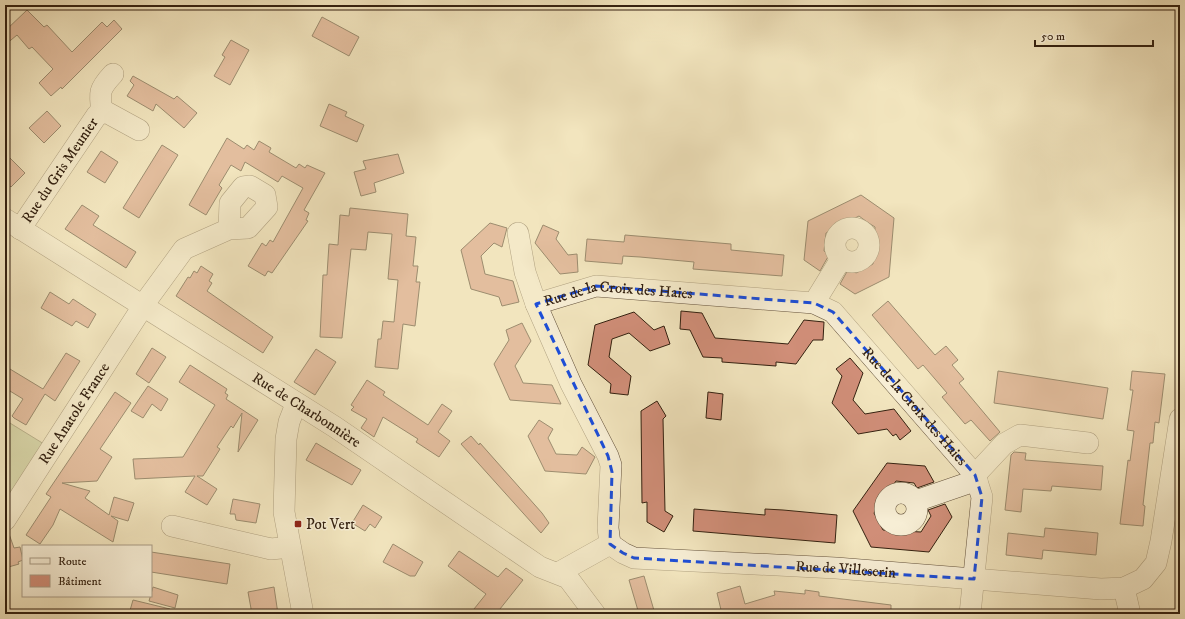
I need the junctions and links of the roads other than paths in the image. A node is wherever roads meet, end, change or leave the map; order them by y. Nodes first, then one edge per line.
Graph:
1 (114, 74) dead end
2 (102, 113) junction
3 (139, 130) dead end
4 (12, 224) edge
5 (230, 229) dead end
6 (518, 233) dead end
7 (841, 259) dead end
8 (814, 303) junction
9 (536, 304) junction
10 (143, 307) junction
11 (296, 404) junction
12 (1180, 419) edge
13 (1088, 443) dead end
14 (976, 478) junction
15 (916, 501) dead end
16 (5, 520) edge
17 (172, 526) dead end
18 (610, 544) junction
19 (290, 547) junction
20 (558, 573) junction
21 (974, 579) junction
22 (1124, 588) junction
23 (303, 614) edge
24 (595, 614) edge
25 (970, 614) edge
26 (1130, 614) edge

1 - 2 street, Rue du Gris Meunier
2 - 3 street, Rue du Gris Meunier
2 - 4 street, Rue du Gris Meunier
4 - 10 street, Rue de Charbonnière
5 - 10 street, Rue Anatole France
6 - 9 street
7 - 8 street
8 - 9 street, Rue de la Croix des Haies
8 - 14 street, Rue de la Croix des Haies
9 - 18 street, Rue de la Croix des Haies
10 - 11 street, Rue de Charbonnière
10 - 16 street, Rue Anatole France
11 - 19 street
11 - 20 street, Rue de Charbonnière
12 - 22 street, Rue de Villeserin
13 - 14 street
14 - 15 street, Rue de la Croix des Haies
14 - 21 street, Rue de la Croix des Haies
17 - 19 street
18 - 20 street
18 - 21 street, Rue de Villeserin
19 - 23 street
20 - 24 street, Rue de Charbonnière
21 - 22 street, Rue de Villeserin
21 - 25 street, Rue de la Croix des Haies
22 - 26 street

